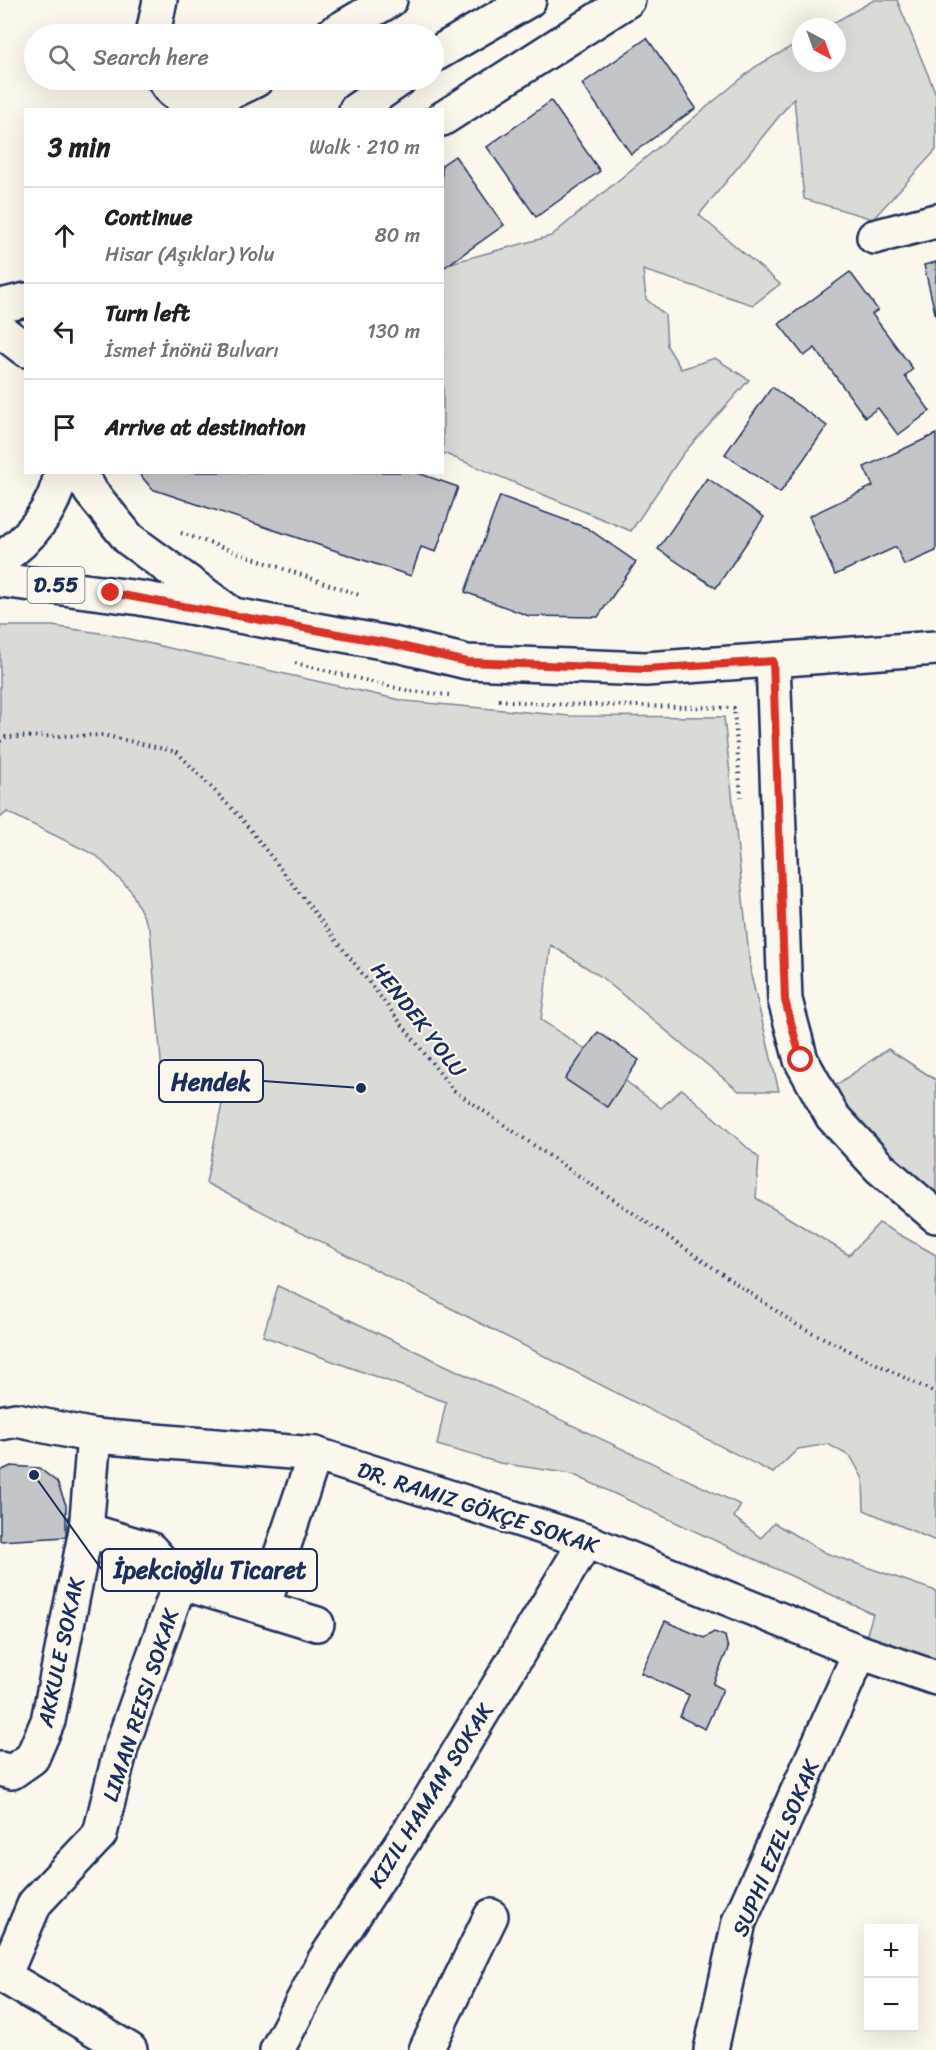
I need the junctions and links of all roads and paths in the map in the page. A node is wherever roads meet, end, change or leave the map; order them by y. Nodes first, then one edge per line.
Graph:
1 (160, 0) edge
2 (390, 0) edge
3 (530, 0) edge
4 (628, 0) edge
5 (155, 24) edge
6 (349, 24) edge
7 (444, 49) edge
8 (171, 90) edge
9 (236, 90) edge
10 (385, 90) edge
11 (359, 108) edge
12 (444, 118) edge
13 (936, 221) edge
14 (874, 237) dead end
15 (24, 300) edge
16 (0, 306) edge
17 (0, 330) edge
18 (24, 348) edge
19 (60, 474) edge
20 (81, 474) edge
21 (174, 530) dead end
22 (0, 559) edge
23 (0, 580) edge
24 (359, 595) dead end
25 (235, 616) junction
26 (936, 648) edge
27 (773, 661) junction
28 (293, 663) dead end
29 (455, 696) dead end
30 (489, 699) dead end
31 (0, 741) edge
32 (741, 800) dead end
33 (936, 1216) edge
34 (936, 1393) edge
35 (1, 1421) edge
36 (94, 1436) junction
37 (315, 1454) junction
38 (86, 1530) junction
39 (586, 1541) junction
40 (180, 1582) junction
41 (263, 1607) junction
42 (317, 1624) dead end
43 (860, 1652) junction
44 (936, 1678) edge
45 (0, 1769) edge
46 (491, 1916) dead end
47 (2, 1975) edge
48 (130, 2050) edge
49 (277, 2050) edge
50 (426, 2050) edge
51 (711, 2050) edge

1 - 5 street
2 - 6 street
3 - 7 street
4 - 12 street
8 - 9 street
10 - 11 street
13 - 14 street
15 - 16 street
17 - 18 street
19 - 22 street, D.55
20 - 25 street, D.55
21 - 24 path
23 - 25 street, D.55
25 - 27 street, D.55
26 - 27 street, D.55
27 - 33 street
28 - 29 path
30 - 32 path
31 - 34 path, HENDEK YOLU
35 - 36 street, DR. RAMIZ GÖKÇE SOKAK
36 - 37 street, DR. RAMIZ GÖKÇE SOKAK
36 - 38 street, AKKULE SOKAK
37 - 39 street, DR. RAMIZ GÖKÇE SOKAK
37 - 41 street
38 - 40 street
38 - 45 street, AKKULE SOKAK
39 - 43 street, DR. RAMIZ GÖKÇE SOKAK
39 - 49 street
40 - 41 street
40 - 47 street, LIMAN REISI SOKAK
41 - 42 street
43 - 44 street, DR. RAMIZ GÖKÇE SOKAK
43 - 51 street, SUPHI EZEL SOKAK
46 - 50 street
47 - 48 street

